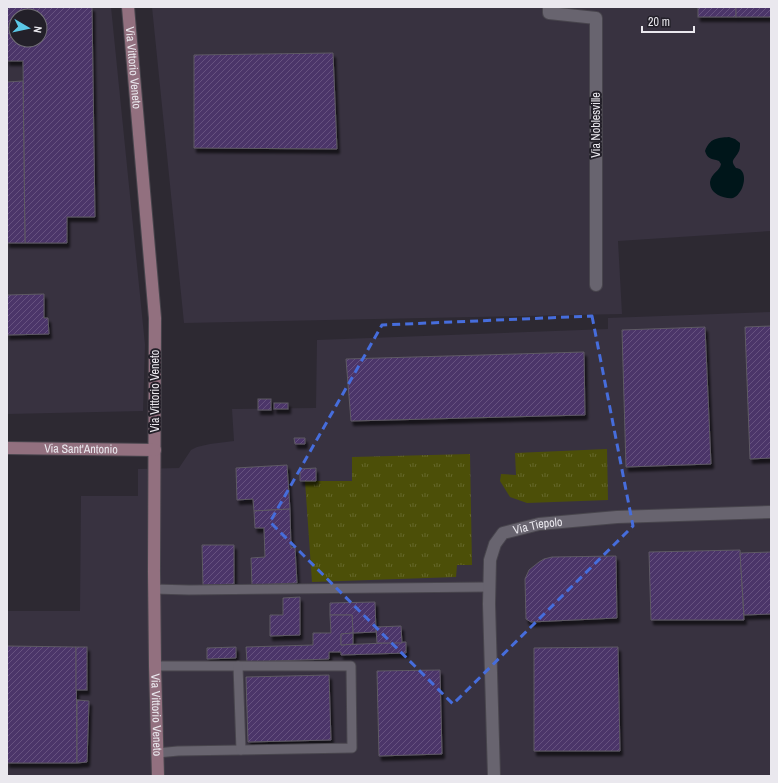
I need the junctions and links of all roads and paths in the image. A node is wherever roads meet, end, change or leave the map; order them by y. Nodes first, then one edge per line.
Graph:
1 (128, 7) edge
2 (549, 7) edge
3 (596, 285) dead end
4 (7, 448) edge
5 (155, 450) junction
6 (771, 512) edge
7 (490, 586) junction
8 (154, 589) junction
9 (155, 666) junction
10 (238, 666) junction
11 (241, 750) junction
12 (157, 753) junction
13 (158, 776) edge
14 (494, 776) edge

1 - 5 main road, Via Vittorio Veneto
2 - 3 street, Via Noblesville
4 - 5 main road, Via Sant'Antonio
5 - 8 main road, Via Vittorio Veneto
6 - 7 street, Via Tiepolo
7 - 8 lane
7 - 14 street, Via Tiepolo
8 - 9 main road, Via Vittorio Veneto
9 - 10 lane
9 - 12 main road, Via Vittorio Veneto
10 - 11 lane
10 - 11 lane
11 - 12 lane
12 - 13 main road, Via Vittorio Veneto

